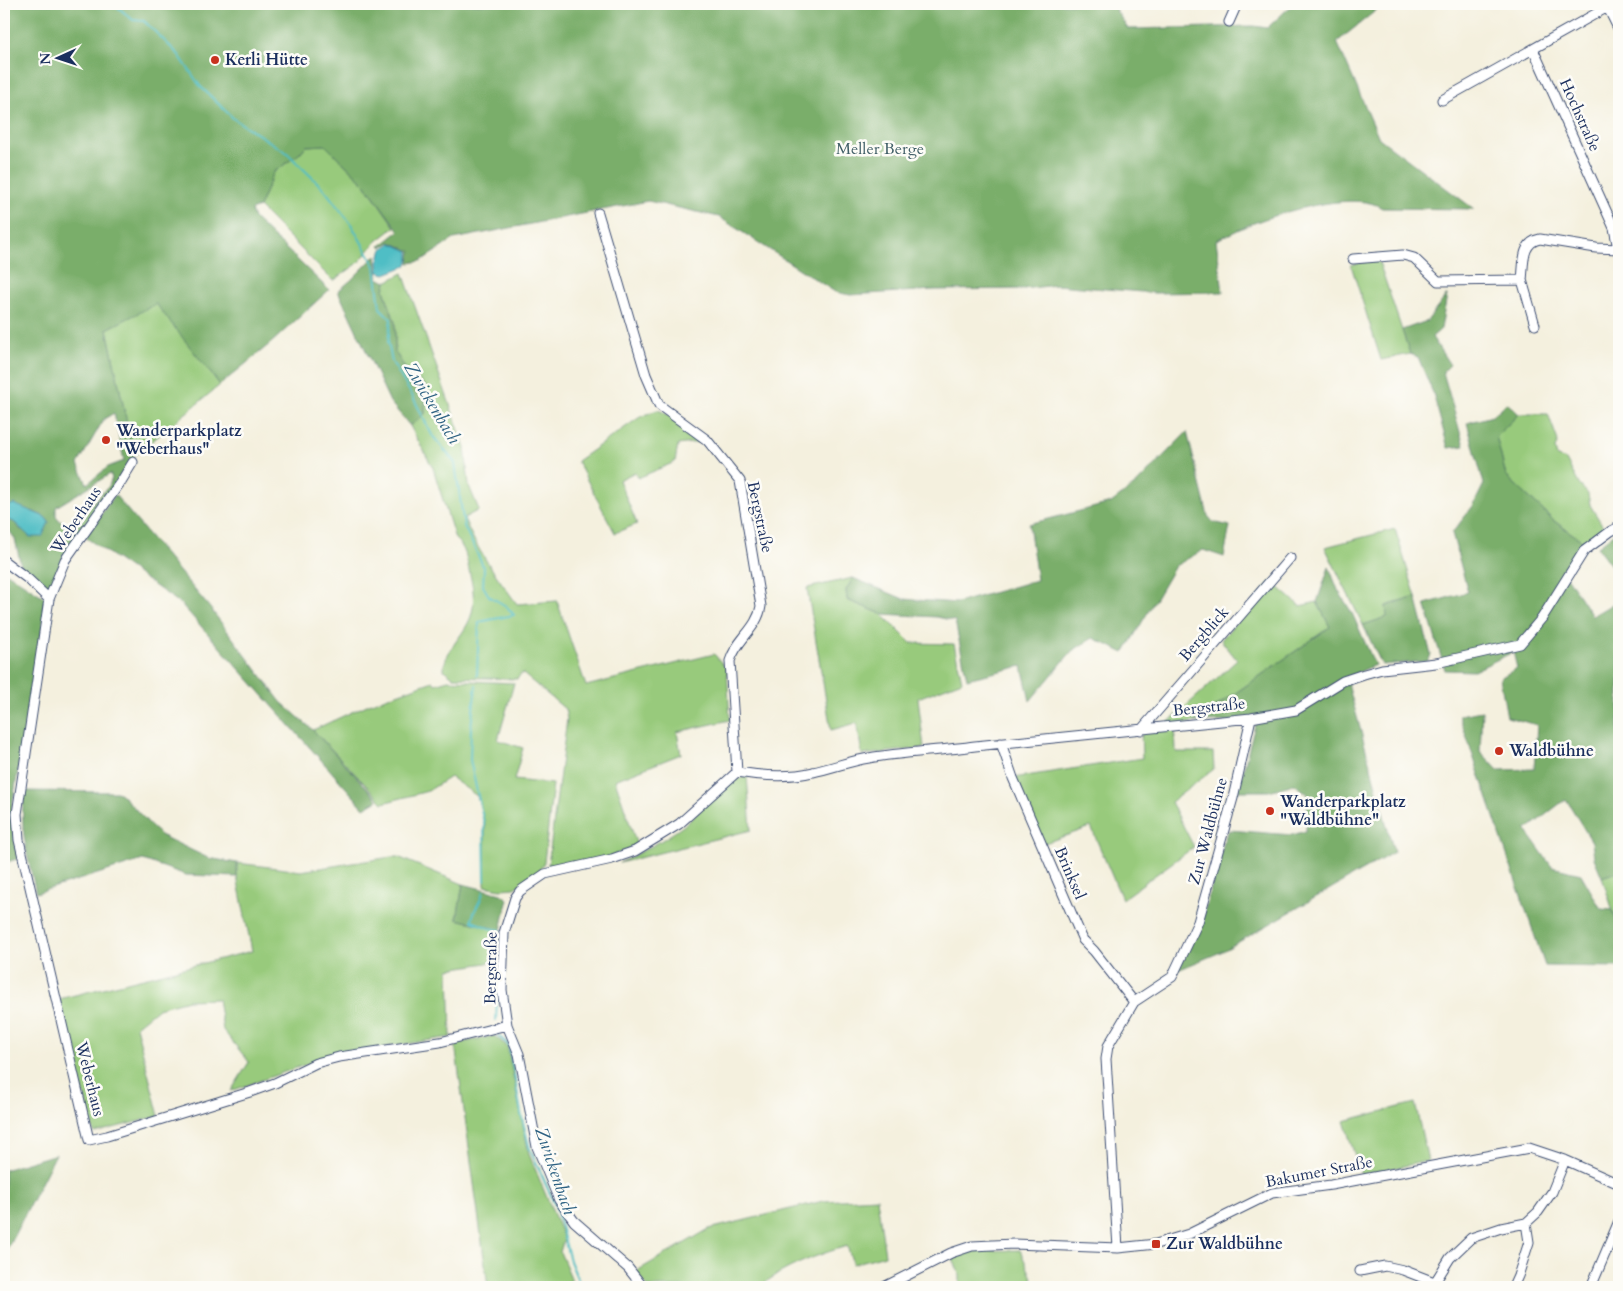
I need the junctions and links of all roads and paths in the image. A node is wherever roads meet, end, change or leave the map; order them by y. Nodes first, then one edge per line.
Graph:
1 (1237, 4) edge
2 (1609, 5) edge
3 (1229, 22) dead end
4 (1619, 30) edge
5 (1533, 50) junction
6 (1442, 100) dead end
7 (598, 212) dead end
8 (1619, 249) edge
9 (1353, 260) dead end
10 (1522, 280) junction
11 (1535, 324) dead end
12 (133, 462) dead end
13 (1619, 527) edge
14 (1290, 558) dead end
15 (4, 561) edge
16 (49, 599) junction
17 (1251, 718) junction
18 (1141, 730) junction
19 (1001, 743) junction
20 (737, 772) junction
21 (1134, 1002) junction
22 (507, 1025) junction
23 (1565, 1160) junction
24 (1619, 1184) edge
25 (1619, 1221) edge
26 (1526, 1223) junction
27 (1118, 1248) junction
28 (1360, 1271) dead end
29 (1433, 1285) edge
30 (643, 1287) edge
31 (884, 1287) edge
32 (1448, 1287) edge
33 (1513, 1287) edge
34 (1591, 1287) edge

1 - 3 street
2 - 4 street
2 - 5 street
5 - 6 street
5 - 8 street, Hochstraße
7 - 20 street, Bergstraße
8 - 10 street
9 - 10 street
10 - 11 street
12 - 16 street, Weberhaus
13 - 17 street, Bergstraße
14 - 18 street, Bergblick
15 - 16 street
16 - 22 street, Weberhaus
17 - 18 street, Bergstraße
17 - 21 street, Zur Waldbühne
18 - 19 street, Bergstraße
19 - 20 street, Bergstraße
19 - 21 street, Brinksel
20 - 22 street, Bergstraße
21 - 27 street, Zur Waldbühne
22 - 30 street, Bergstraße
23 - 24 street, Bakumer Straße
23 - 26 street
23 - 27 street, Bakumer Straße
25 - 34 street
26 - 29 street
26 - 33 street
27 - 31 street, Bakumer Straße
28 - 29 street
29 - 32 street

